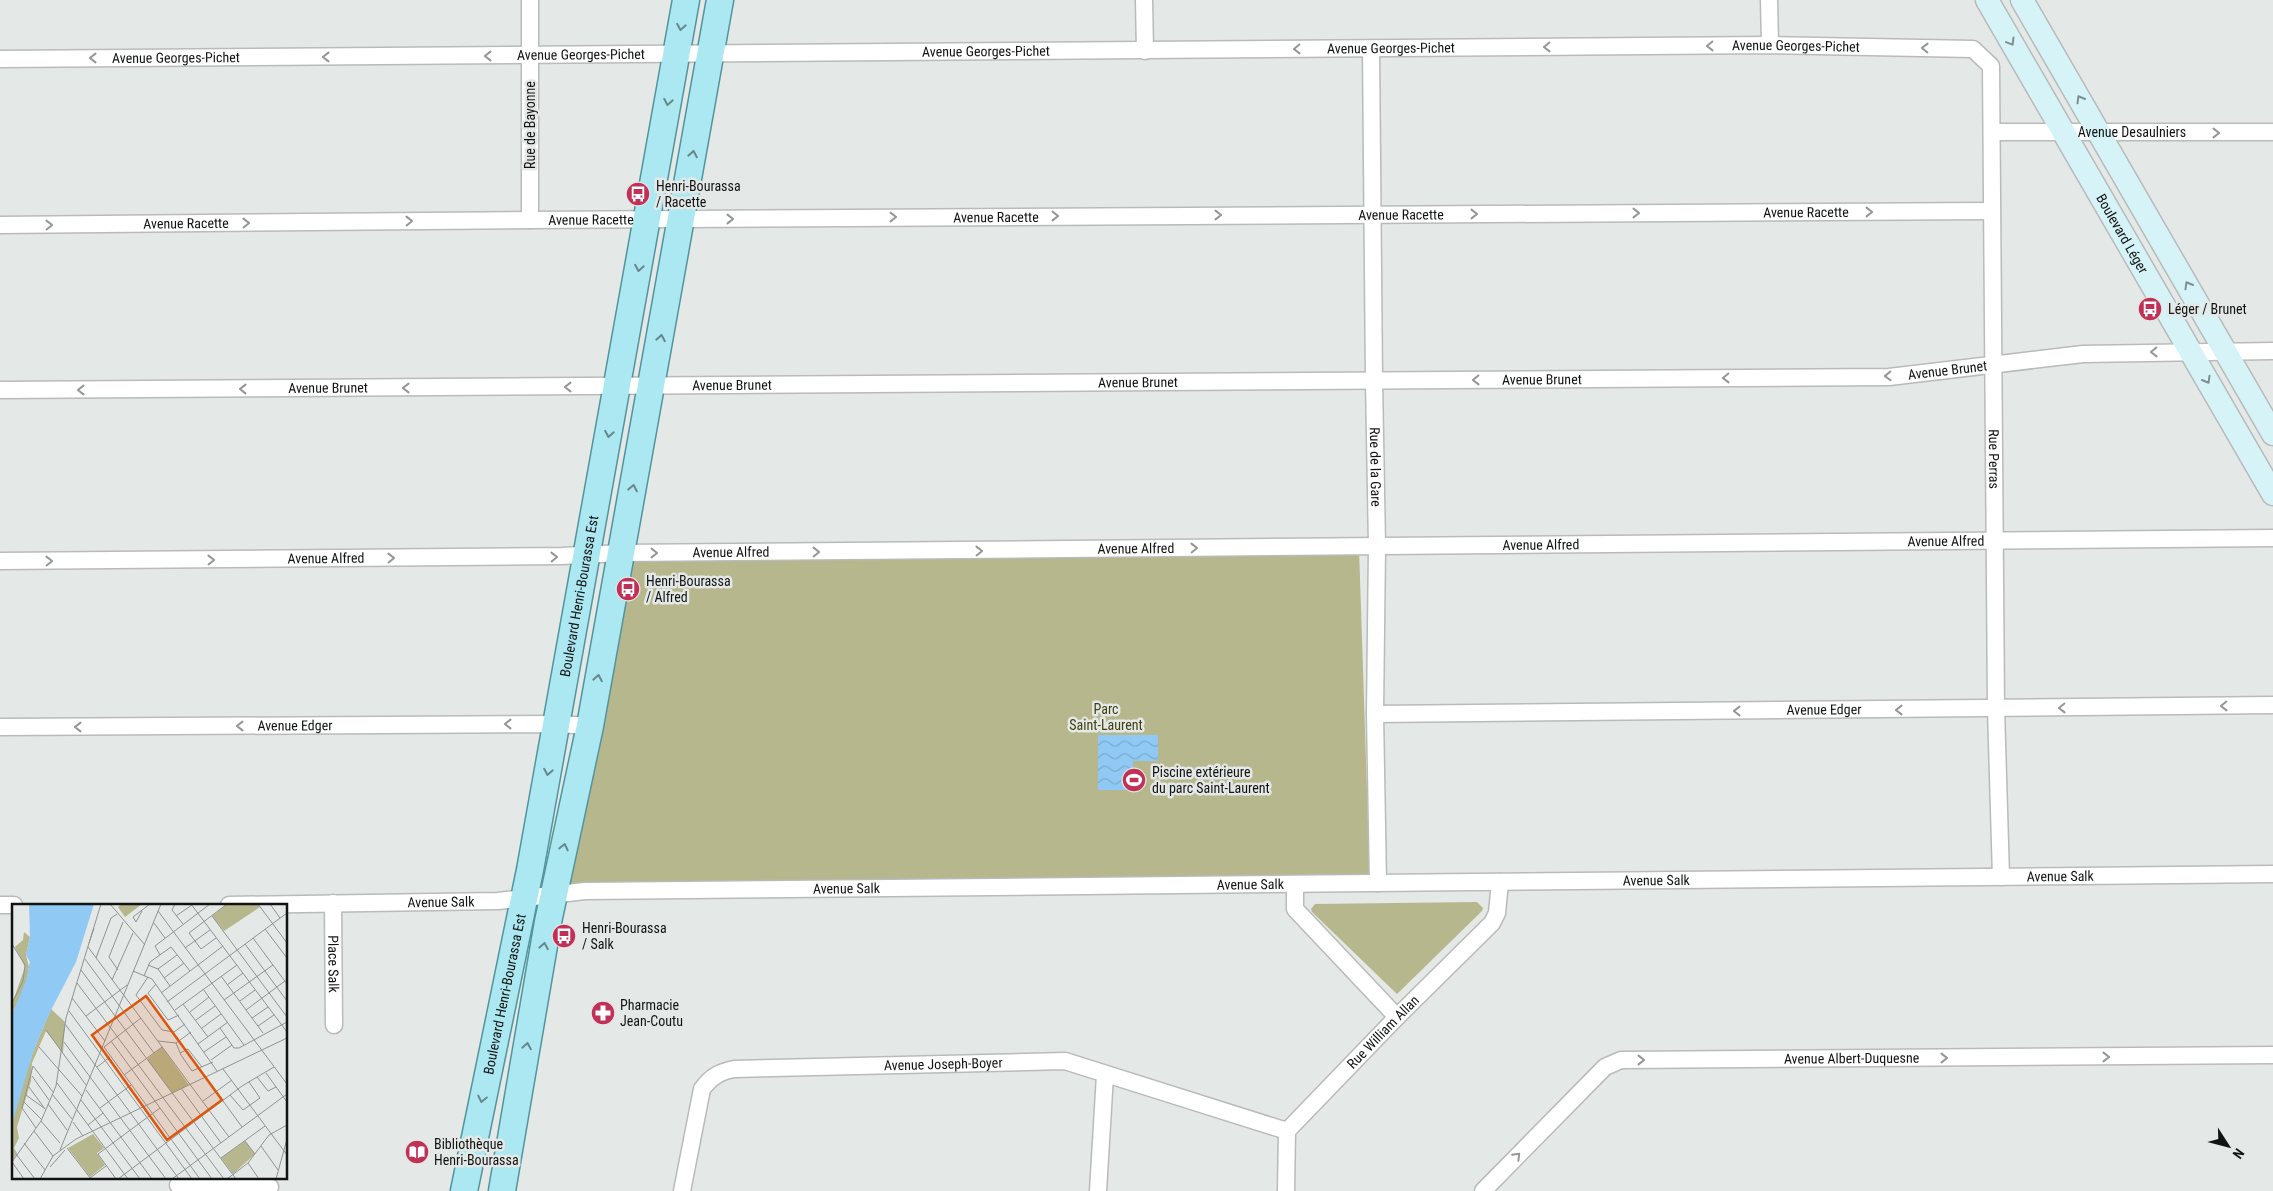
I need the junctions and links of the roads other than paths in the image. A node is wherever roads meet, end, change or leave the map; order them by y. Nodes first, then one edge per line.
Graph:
1 (530, 0) edge
2 (686, 0) edge
3 (720, 0) edge
4 (1144, 0) edge
5 (1769, 0) edge
6 (1987, 0) edge
7 (2022, 0) edge
8 (1770, 45) junction
9 (1371, 49) junction
10 (1973, 49) joint
11 (1145, 51) junction
12 (677, 54) junction
13 (710, 54) junction
14 (531, 55) junction
15 (0, 59) edge
16 (1992, 132) junction
17 (2273, 132) edge
18 (2063, 133) junction
19 (2100, 134) junction
20 (1991, 211) junction
21 (1372, 214) junction
22 (682, 219) junction
23 (530, 220) junction
24 (647, 220) junction
25 (0, 225) edge
26 (2190, 351) junction
27 (2273, 351) edge
28 (2226, 352) junction
29 (1994, 365) junction
30 (1374, 381) junction
31 (617, 386) junction
32 (652, 386) junction
33 (0, 390) edge
34 (2273, 434) edge
35 (2273, 494) edge
36 (2273, 538) edge
37 (1996, 542) junction
38 (1378, 546) junction
39 (621, 553) junction
40 (588, 555) junction
41 (0, 561) edge
42 (2273, 705) edge
43 (1996, 709) junction
44 (1375, 714) junction
45 (557, 724) junction
46 (590, 726) junction
47 (0, 727) edge
48 (2273, 874) edge
49 (2001, 877) junction
50 (1500, 882) junction
51 (1378, 883) junction
52 (1295, 884) junction
53 (554, 895) junction
54 (525, 897) junction
55 (333, 903) junction
56 (281, 904) edge
57 (1396, 1017) junction
58 (334, 1025) dead end
59 (2273, 1055) edge
60 (1106, 1075) junction
61 (1287, 1132) junction
62 (178, 1184) edge
63 (270, 1186) dead end
64 (464, 1191) edge
65 (502, 1191) edge
66 (682, 1191) edge
67 (1098, 1191) edge
68 (1286, 1191) edge
69 (1483, 1191) edge

1 - 14 street, Rue de Bayonne
2 -> 12 main road, Boulevard Henri-Bourassa Est
3 - 13 main road, Boulevard Henri-Bourassa Est
4 - 11 street
5 - 8 street
6 -> 18 main road, Boulevard Léger
19 -> 7 main road
8 -> 9 street, Avenue Georges-Pichet
10 -> 8 street, Avenue Georges-Pichet
9 -> 11 street, Avenue Georges-Pichet
9 - 21 street, Rue de la Gare
10 - 16 street, Rue Perras
11 - 13 street, Avenue Georges-Pichet
12 - 13 street, Avenue Georges-Pichet
12 - 14 street, Avenue Georges-Pichet
12 -> 24 main road, Boulevard Henri-Bourassa Est
22 -> 13 main road, Boulevard Henri-Bourassa Est
14 -> 15 street, Avenue Georges-Pichet
14 - 23 street, Rue de Bayonne
16 - 18 street, Avenue Desaulniers
16 - 20 street, Rue Perras
19 -> 17 street, Avenue Desaulniers
18 - 19 street, Avenue Desaulniers
18 - 26 main road, Boulevard Léger
28 -> 19 main road
21 -> 20 street, Avenue Racette
20 - 29 street, Rue Perras
22 -> 21 street, Avenue Racette
21 - 30 street, Rue de la Gare
22 - 24 street, Avenue Racette
32 -> 22 main road, Boulevard Henri-Bourassa Est
23 - 24 street, Avenue Racette
25 -> 23 street, Avenue Racette
24 -> 31 main road, Boulevard Henri-Bourassa Est
26 - 28 street, Avenue Brunet
26 -> 29 street, Avenue Brunet
26 -> 35 main road, Boulevard Léger
27 - 28 street, Avenue Brunet
28 - 34 main road
29 -> 30 street, Avenue Brunet
29 - 37 street, Rue Perras
30 - 32 street, Avenue Brunet
30 - 38 street, Rue de la Gare
31 - 32 street, Avenue Brunet
31 -> 33 street, Avenue Brunet
31 -> 40 main road, Boulevard Henri-Bourassa Est
39 -> 32 main road, Boulevard Henri-Bourassa Est
36 - 37 street, Avenue Alfred
37 - 38 street, Avenue Alfred
37 - 43 street, Rue Perras
39 -> 38 street, Avenue Alfred
38 - 44 street, Rue de la Gare
39 - 40 street, Avenue Alfred
46 -> 39 main road, Boulevard Henri-Bourassa Est
41 -> 40 street, Avenue Alfred
40 - 45 main road, Boulevard Henri-Bourassa Est
42 -> 43 street, Avenue Edger
43 -> 44 street, Avenue Edger
43 - 49 street, Rue Perras
44 - 51 street, Rue de la Gare
45 - 46 street, Avenue Edger
45 -> 47 street, Avenue Edger
45 -> 54 main road, Boulevard Henri-Bourassa Est
53 -> 46 main road, Boulevard Henri-Bourassa Est
48 - 49 street, Avenue Salk
49 - 50 street, Avenue Salk
50 - 51 street, Avenue Salk
50 - 57 street, Rue William Allan
51 - 52 street, Avenue Salk
52 - 53 street, Avenue Salk
52 - 57 street
53 - 54 street, Avenue Salk
65 -> 53 main road, Boulevard Henri-Bourassa Est
54 - 55 street, Avenue Salk
54 -> 64 main road, Boulevard Henri-Bourassa Est
55 - 56 street, Avenue Salk
55 - 58 street, Place Salk
57 - 61 street, Rue William Allan
69 -> 59 street, Avenue Albert-Duquesne
60 - 61 street, Avenue Joseph-Boyer
60 - 66 street, Avenue Joseph-Boyer
60 - 67 street
61 - 68 street
62 - 63 street

